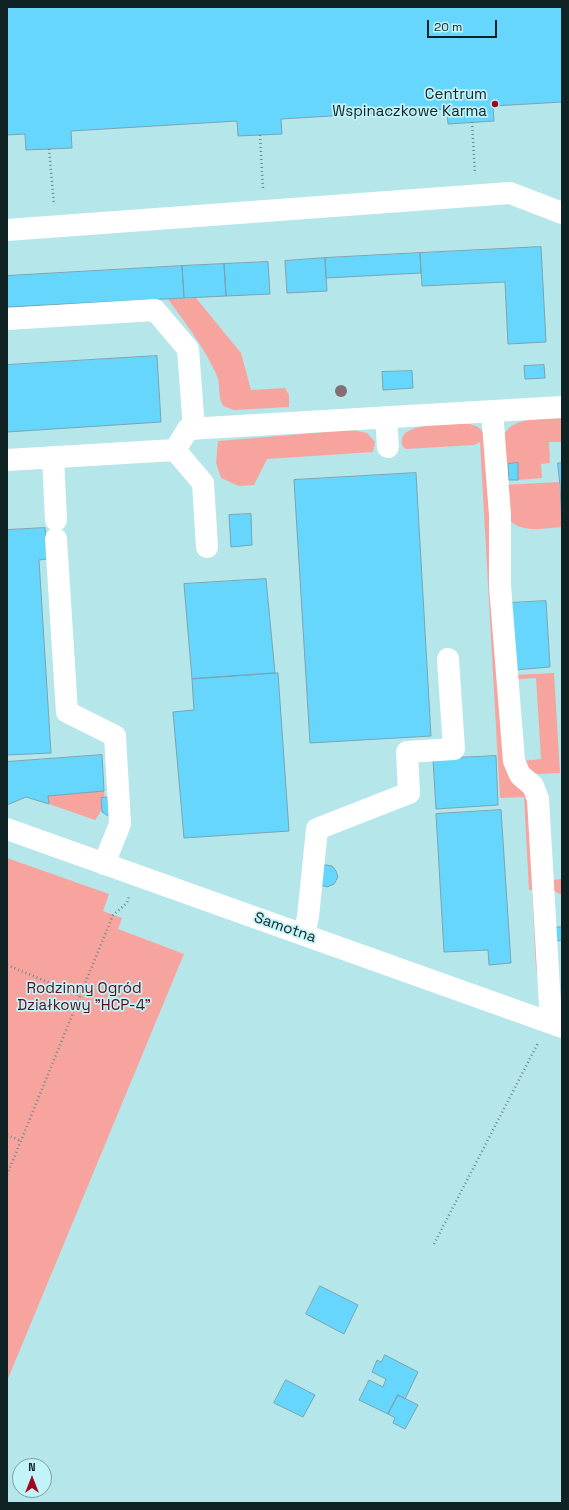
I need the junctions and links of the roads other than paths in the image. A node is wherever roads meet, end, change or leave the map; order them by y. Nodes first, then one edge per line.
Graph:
1 (562, 213) edge
2 (7, 230) edge
3 (7, 318) edge
4 (562, 407) edge
5 (492, 411) junction
6 (386, 418) junction
7 (194, 429) junction
8 (388, 447) dead end
9 (175, 450) junction
10 (53, 457) junction
11 (7, 460) edge
12 (207, 547) dead end
13 (448, 659) dead end
14 (7, 829) edge
15 (104, 864) junction
16 (553, 907) edge
17 (304, 934) junction
18 (556, 1025) edge

1 - 2 street
3 - 7 street
4 - 5 street
5 - 6 street
5 - 16 street
6 - 7 street
6 - 8 street
7 - 9 street
9 - 10 street
9 - 12 street
10 - 11 street
10 - 15 street
13 - 17 street
14 - 15 street, Samotna
15 - 17 street, Samotna
16 - 18 street
17 - 18 street, Samotna

